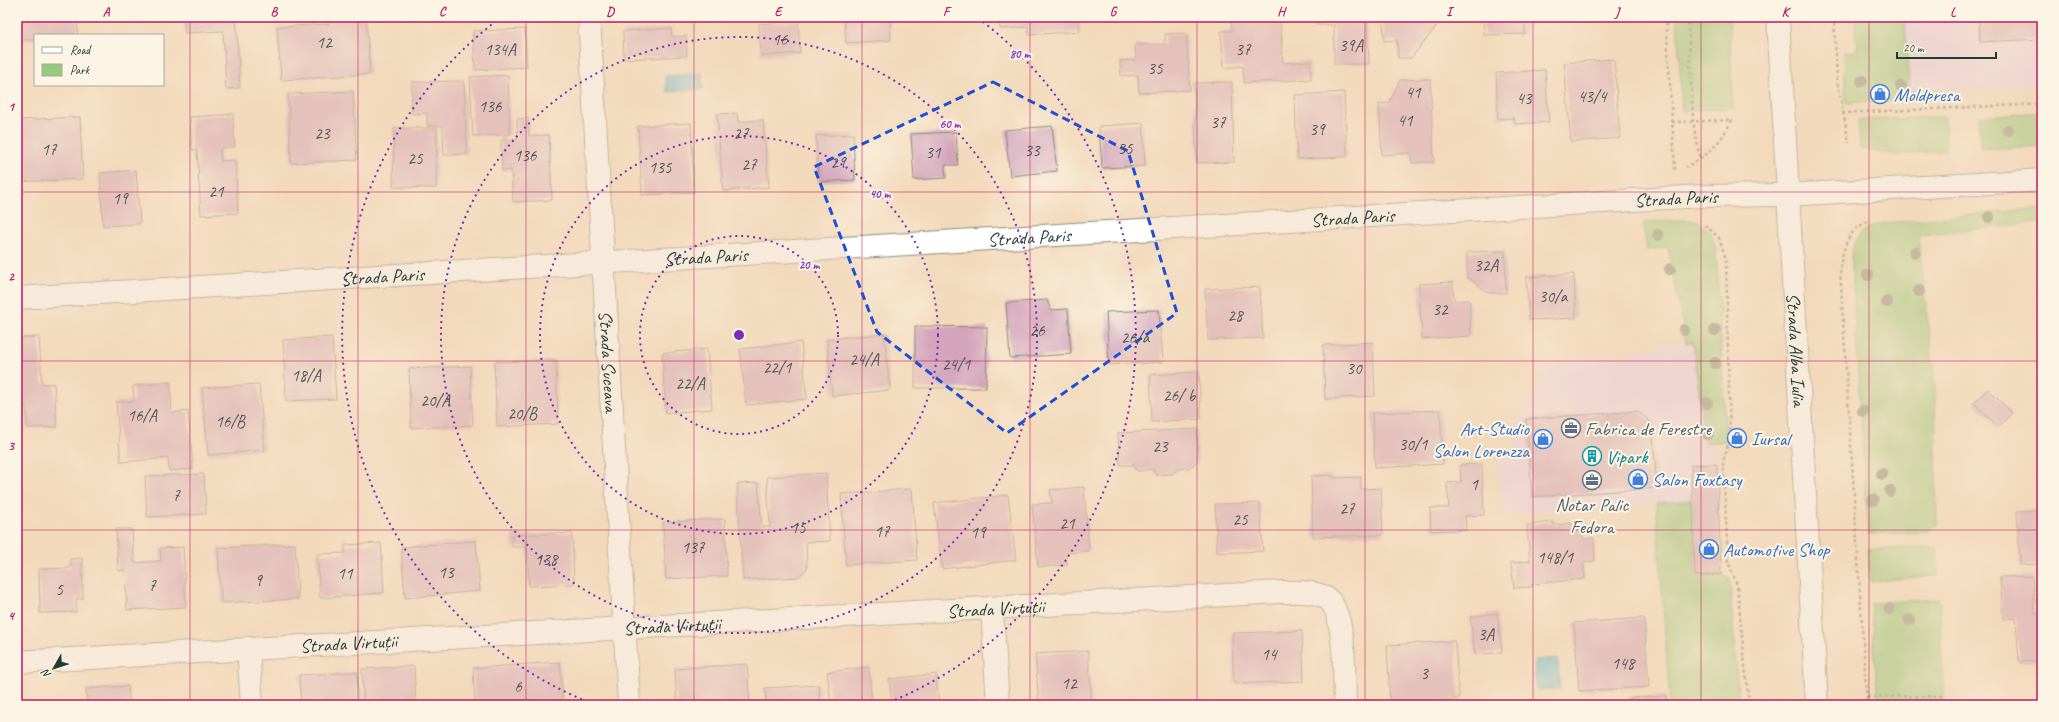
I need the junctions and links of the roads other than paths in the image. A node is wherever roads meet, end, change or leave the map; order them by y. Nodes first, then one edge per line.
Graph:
1 (590, 17) edge
2 (1778, 17) edge
3 (2042, 180) edge
4 (1788, 195) junction
5 (603, 263) junction
6 (17, 298) edge
7 (992, 609) junction
8 (624, 627) junction
9 (248, 648) junction
10 (17, 662) edge
11 (252, 705) edge
12 (629, 705) edge
13 (998, 705) edge
14 (1345, 705) edge
15 (1817, 705) edge

1 - 5 street, Strada Suceava
2 - 4 street, Strada Alba Iulia
3 - 4 street, Strada Paris
4 - 5 street, Strada Paris
4 - 15 street, Strada Alba Iulia
5 - 6 street, Strada Paris
5 - 8 street, Strada Suceava
7 - 8 street, Strada Virtuții
7 - 13 street
7 - 14 street, Strada Virtuții
8 - 9 street, Strada Virtuții
8 - 12 street, Strada Suceava
9 - 10 street, Strada Virtuții
9 - 11 street

